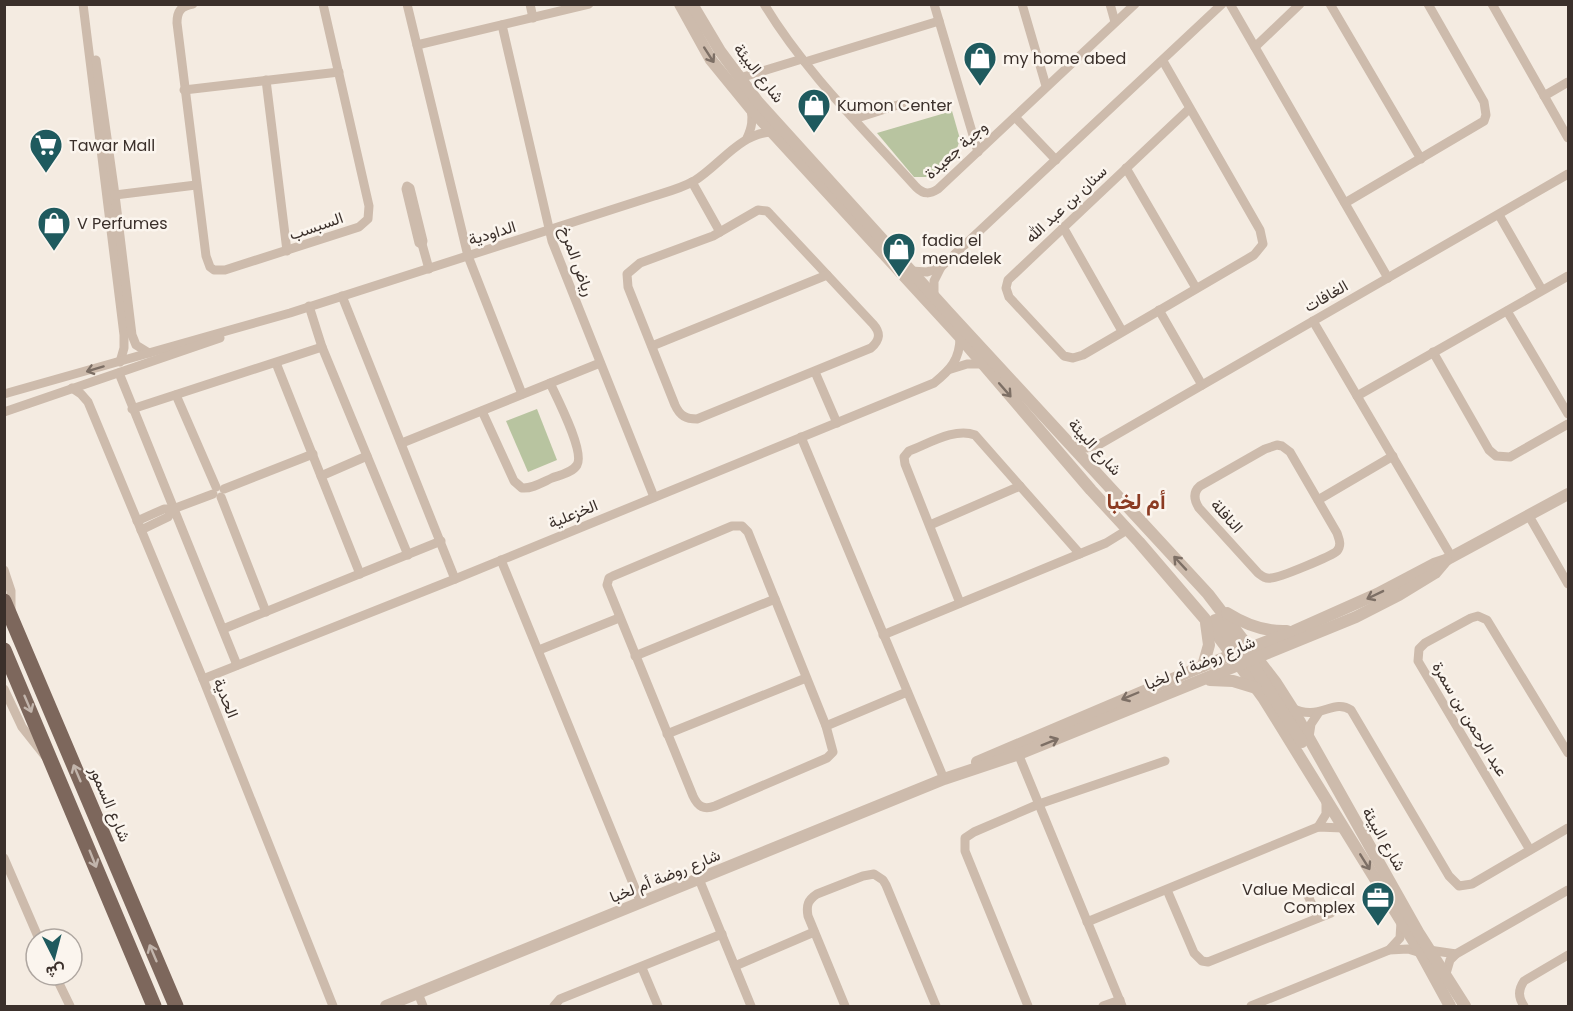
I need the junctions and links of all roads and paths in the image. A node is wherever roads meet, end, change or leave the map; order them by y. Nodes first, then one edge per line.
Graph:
1 (83, 4) edge
2 (88, 4) edge
3 (193, 4) edge
4 (323, 4) edge
5 (407, 4) edge
6 (530, 4) edge
7 (589, 4) edge
8 (680, 4) edge
9 (692, 4) edge
10 (764, 4) edge
11 (934, 4) edge
12 (1022, 4) edge
13 (1110, 4) edge
14 (1134, 4) edge
15 (1222, 4) edge
16 (1230, 4) edge
17 (1300, 4) edge
18 (1330, 4) edge
19 (1428, 4) edge
20 (1492, 4) edge
21 (533, 18) junction
22 (939, 21) junction
23 (1115, 22) junction
24 (502, 25) junction
25 (417, 45) junction
26 (1255, 47) junction
27 (804, 61) junction
28 (1162, 61) junction
29 (339, 72) junction
30 (740, 78) junction
31 (266, 80) junction
32 (1569, 82) edge
33 (1046, 86) junction
34 (184, 90) junction
35 (1544, 96) junction
36 (904, 103) dead end
37 (1190, 108) junction
38 (751, 109) junction
39 (1015, 117) junction
40 (855, 119) junction
41 (772, 132) junction
42 (747, 138) junction
43 (1569, 138) edge
44 (978, 152) junction
45 (1420, 159) junction
46 (1056, 160) junction
47 (1126, 168) junction
48 (1569, 174) edge
49 (692, 182) junction
50 (196, 185) junction
51 (115, 195) junction
52 (1345, 203) junction
53 (1499, 215) junction
54 (415, 217) dead end
55 (1063, 227) junction
56 (549, 231) junction
57 (720, 232) junction
58 (287, 251) junction
59 (468, 256) junction
60 (941, 267) junction
61 (429, 269) junction
62 (911, 271) junction
63 (827, 275) junction
64 (1569, 276) edge
65 (1388, 278) junction
66 (1196, 288) junction
67 (1542, 290) junction
68 (342, 296) junction
69 (934, 296) junction
70 (309, 306) junction
71 (1159, 310) junction
72 (1507, 311) junction
73 (1313, 321) junction
74 (232, 331) junction
75 (1122, 331) junction
76 (960, 337) junction
77 (133, 339) junction
78 (652, 346) junction
79 (322, 347) junction
80 (1433, 352) junction
81 (149, 353) junction
82 (134, 357) junction
83 (120, 362) junction
84 (276, 363) junction
85 (600, 363) junction
86 (983, 364) junction
87 (131, 369) junction
88 (951, 369) junction
89 (815, 372) junction
90 (119, 373) junction
91 (98, 379) junction
92 (550, 383) junction
93 (1202, 385) junction
94 (72, 388) junction
95 (4, 394) edge
96 (522, 394) junction
97 (176, 395) junction
98 (1358, 396) junction
99 (88, 402) junction
100 (132, 410) junction
101 (482, 411) junction
102 (4, 412) edge
103 (1569, 414) edge
104 (837, 423) junction
105 (1569, 424) edge
106 (801, 437) junction
107 (402, 443) junction
108 (1100, 444) junction
109 (1074, 448) junction
110 (313, 454) junction
111 (367, 456) junction
112 (1393, 456) junction
113 (1091, 468) junction
114 (321, 476) junction
115 (1020, 486) junction
116 (218, 492) junction
117 (654, 497) junction
118 (1567, 497) edge
119 (1318, 500) junction
120 (173, 509) junction
121 (1529, 516) junction
122 (139, 525) junction
123 (930, 525) junction
124 (1127, 530) junction
125 (441, 541) junction
126 (1080, 554) junction
127 (408, 555) junction
128 (1449, 558) junction
129 (501, 560) junction
130 (4, 570) edge
131 (360, 574) junction
132 (455, 579) junction
133 (1569, 584) edge
134 (774, 599) junction
135 (4, 601) edge
136 (960, 603) junction
137 (1220, 607) junction
138 (266, 612) junction
139 (11, 615) junction
140 (619, 618) junction
141 (1205, 619) junction
142 (223, 629) junction
143 (1294, 631) junction
144 (883, 635) junction
145 (1282, 648) junction
146 (4, 650) edge
147 (539, 650) junction
148 (1241, 651) junction
149 (635, 656) junction
150 (1249, 662) junction
151 (237, 665) junction
152 (1203, 666) junction
153 (806, 678) junction
154 (202, 679) junction
155 (1202, 681) junction
156 (1276, 683) junction
157 (1256, 688) junction
158 (4, 689) edge
159 (907, 692) junction
160 (1292, 708) junction
161 (1319, 712) junction
162 (826, 726) junction
163 (667, 734) junction
164 (1309, 737) junction
165 (1017, 749) junction
166 (1569, 753) edge
167 (1165, 761) dead end
168 (54, 766) junction
169 (949, 777) junction
170 (1326, 799) junction
171 (1345, 802) junction
172 (1039, 804) junction
173 (1318, 827) junction
174 (1343, 828) junction
175 (1569, 828) edge
176 (1530, 850) junction
177 (4, 858) edge
178 (699, 879) junction
179 (1305, 889) dead end
180 (1167, 890) junction
181 (1569, 890) edge
182 (641, 903) junction
183 (1331, 913) dead end
184 (1318, 918) junction
185 (1087, 922) junction
186 (1401, 922) junction
187 (34, 927) edge
188 (814, 932) junction
189 (722, 934) junction
190 (1389, 950) junction
191 (1425, 951) junction
192 (1456, 954) junction
193 (1569, 955) edge
194 (735, 966) junction
195 (642, 968) junction
196 (1445, 976) junction
197 (60, 987) edge
198 (418, 993) junction
199 (63, 994) junction
200 (1121, 1003) edge
201 (65, 1006) edge
202 (70, 1006) edge
203 (154, 1006) edge
204 (176, 1006) edge
205 (333, 1006) edge
206 (386, 1006) edge
207 (423, 1006) edge
208 (554, 1006) edge
209 (658, 1006) edge
210 (751, 1006) edge
211 (845, 1006) edge
212 (936, 1006) edge
213 (1029, 1006) edge
214 (1103, 1006) edge
215 (1251, 1006) edge
216 (1450, 1006) edge
217 (1465, 1006) edge
218 (1524, 1006) edge

1 - 83 street
2 - 51 street
3 - 34 street, السبسب
4 - 29 street, السبسب
5 - 25 street
6 - 21 street
7 - 21 street
8 -> 38 street, شارع البيئة
9 - 30 street, شارع البيئة
10 - 27 street, وجبة جعيدة
11 - 22 street
12 - 33 street
13 - 23 street
14 - 23 street, وجبة جعيدة
15 - 28 street
16 - 26 street
17 - 26 street
18 - 45 street
19 - 45 street
20 - 35 street
21 - 24 street
22 - 27 street
22 - 44 street
23 - 33 street, وجبة جعيدة
24 - 25 street
24 - 56 street, رياض المرخ
25 - 59 street
26 - 52 street
27 - 30 street
27 - 40 street, وجبة جعيدة
28 - 37 street, سنان بن عبد الله
28 - 46 street
29 - 31 street
29 - 58 street, السبسب
30 - 62 street, شارع البيئة
31 - 34 street
31 - 58 street
32 - 35 street
33 - 39 street, وجبة جعيدة
34 - 50 street, السبسب
35 - 43 street
36 - 40 street
37 - 47 street, سنان بن عبد الله
37 - 66 street, سنان بن عبد الله
38 - 41 street, شارع البيئة
38 - 42 street
39 - 44 street, وجبة جعيدة
39 - 46 street
40 - 44 street, وجبة جعيدة
41 - 42 street, الداودية
41 - 76 street, شارع البيئة
42 - 49 street, الداودية
45 - 52 street
46 - 60 street
47 - 55 street, سنان بن عبد الله
47 - 66 street
48 - 53 street, الغافات
49 - 56 street, الداودية
49 - 57 street
50 - 51 street
50 - 58 street, السبسب
51 - 77 street
52 - 65 street
53 - 65 street, الغافات
53 - 67 street
54 - 61 street
55 - 75 street
55 - 75 street, سنان بن عبد الله
56 - 59 street, الداودية
56 - 85 street, رياض المرخ
57 - 63 street
57 - 78 street
59 - 61 street, الداودية
59 - 96 street
60 - 62 street
60 - 69 street
61 - 68 street, الداودية
62 - 69 street, شارع البيئة
63 - 78 street
63 - 89 street
64 - 67 street
65 - 73 street, الغافات
66 - 71 street, سنان بن عبد الله
67 - 72 street
68 - 70 street, الداودية
68 - 107 street
69 - 109 street, شارع البيئة
70 - 74 street, الداودية
70 - 79 street
71 - 75 street, سنان بن عبد الله
71 - 93 street
72 - 80 street
72 - 103 street
73 - 93 street, الغافات
73 - 98 street
74 - 81 street, الداودية
74 - 87 street, الداودية
76 - 86 street, شارع البيئة
76 - 88 street
77 - 81 street
77 - 82 street
78 - 89 street
79 - 84 street
79 - 111 street
80 - 98 street
80 - 105 street
81 - 82 street, الداودية
82 - 83 street, الداودية
82 - 87 street
83 -> 95 street, الداودية
84 - 97 street
84 - 110 street
85 - 92 street
85 - 117 street, رياض المرخ
86 - 88 street, الخزعلية
86 -> 124 street, شارع البيئة
87 - 90 street, الداودية
88 - 104 street, الخزعلية
89 - 104 street
90 - 91 street, الداودية
90 - 100 street
91 - 94 street, الداودية
91 - 99 street
92 - 96 street
92 - 101 street
93 - 108 street, الغافات
94 - 99 street, الحدية
94 - 102 street, الداودية
96 - 101 street
97 - 100 street
97 - 116 street
98 - 112 street
99 - 122 street, الحدية
100 - 120 street
101 - 107 street
104 - 106 street, الخزعلية
106 - 117 street, الخزعلية
106 - 144 street
107 - 125 street
108 - 109 street, الغافات
108 - 113 street
109 - 113 street, شارع البيئة
110 - 114 street
110 - 116 street
111 - 114 street
111 - 127 street
112 - 119 street
112 - 128 street
137 -> 113 street, شارع البيئة
114 - 131 street
115 - 123 street
115 - 123 street
115 - 126 street
116 - 120 street
116 - 138 street
117 - 129 street, الخزعلية
118 - 121 street, شارع روضة أم لخبا
119 - 119 street, النافلة
120 - 122 street
120 - 142 street
121 - 128 street, شارع روضة أم لخبا
121 - 133 street
122 - 154 street, الحدية
123 - 136 street
124 - 126 street
124 - 141 street, شارع البيئة
124 - 148 street
125 - 127 street
125 - 132 street
126 - 136 street
127 - 131 street
128 -> 143 street, شارع روضة أم لخبا
128 - 145 street, شارع روضة أم لخبا
129 - 132 street, الخزعلية
129 - 147 street
130 - 139 street, شارع السمور
131 - 138 street
132 - 151 street, الخزعلية
134 - 140 street
134 - 149 street
134 - 153 street
135 - 139 main road, شارع السمور
136 - 144 street
137 - 143 street
137 - 148 street, شارع البيئة
138 - 142 street
204 -> 139 main road, شارع السمور
140 - 147 street
140 - 149 street
141 - 148 street, شارع البيئة
141 - 152 street
142 - 151 street
143 - 148 street, شارع روضة أم لخبا
144 - 159 street
145 - 150 street, شارع روضة أم لخبا
145 - 156 street
146 -> 168 main road
147 - 182 street
148 - 150 street, شارع البيئة
148 - 150 street, شارع البيئة
148 - 152 street, شارع روضة أم لخبا
149 - 163 street
150 - 155 street, شارع روضة أم لخبا
150 - 156 street, شارع البيئة
150 - 157 street, شارع البيئة
150 - 171 street
151 - 154 street, الخزعلية
152 -> 165 street, شارع روضة أم لخبا
153 - 162 street
153 - 163 street
154 - 205 street, الحدية
155 - 157 street
165 -> 155 street, شارع روضة أم لخبا
156 - 160 street, شارع البيئة
157 - 170 street, شارع البيئة
158 - 168 street
159 - 162 street
159 - 169 street
160 - 161 street
160 - 164 street, شارع البيئة
161 - 164 street
161 - 176 street
162 - 163 street
164 - 171 street, شارع البيئة
165 - 169 street, شارع روضة أم لخبا
165 - 172 street
166 - 176 street, عبد الرحمن بن سمرة
167 - 172 street
168 -> 203 main road
169 - 178 street, شارع روضة أم لخبا
170 - 173 street
170 - 174 street, شارع البيئة
171 - 191 street, شارع البيئة
172 - 185 street
172 - 213 street
173 - 174 street
173 - 180 street
174 -> 186 street, شارع البيئة
175 - 176 street
177 - 187 street
178 - 182 street, شارع روضة أم لخبا
178 - 189 street
179 - 184 street
180 - 184 street
180 - 185 street
181 - 192 street
182 - 198 street, شارع روضة أم لخبا
183 - 184 street
185 - 200 street
186 - 190 street
186 - 191 street, شارع البيئة
188 - 194 street
188 - 211 street
188 - 212 street
189 - 194 street
189 - 195 street
190 - 191 street
190 - 215 street
191 - 192 street
191 - 196 street, شارع البيئة
191 - 216 street, شارع البيئة
192 - 196 street
193 - 218 street
194 - 210 street
195 - 208 street
195 - 209 street
196 - 217 street, شارع البيئة
197 - 199 street
198 - 206 street, شارع روضة أم لخبا
198 - 207 street
199 - 201 street
199 - 202 street
200 - 214 street

